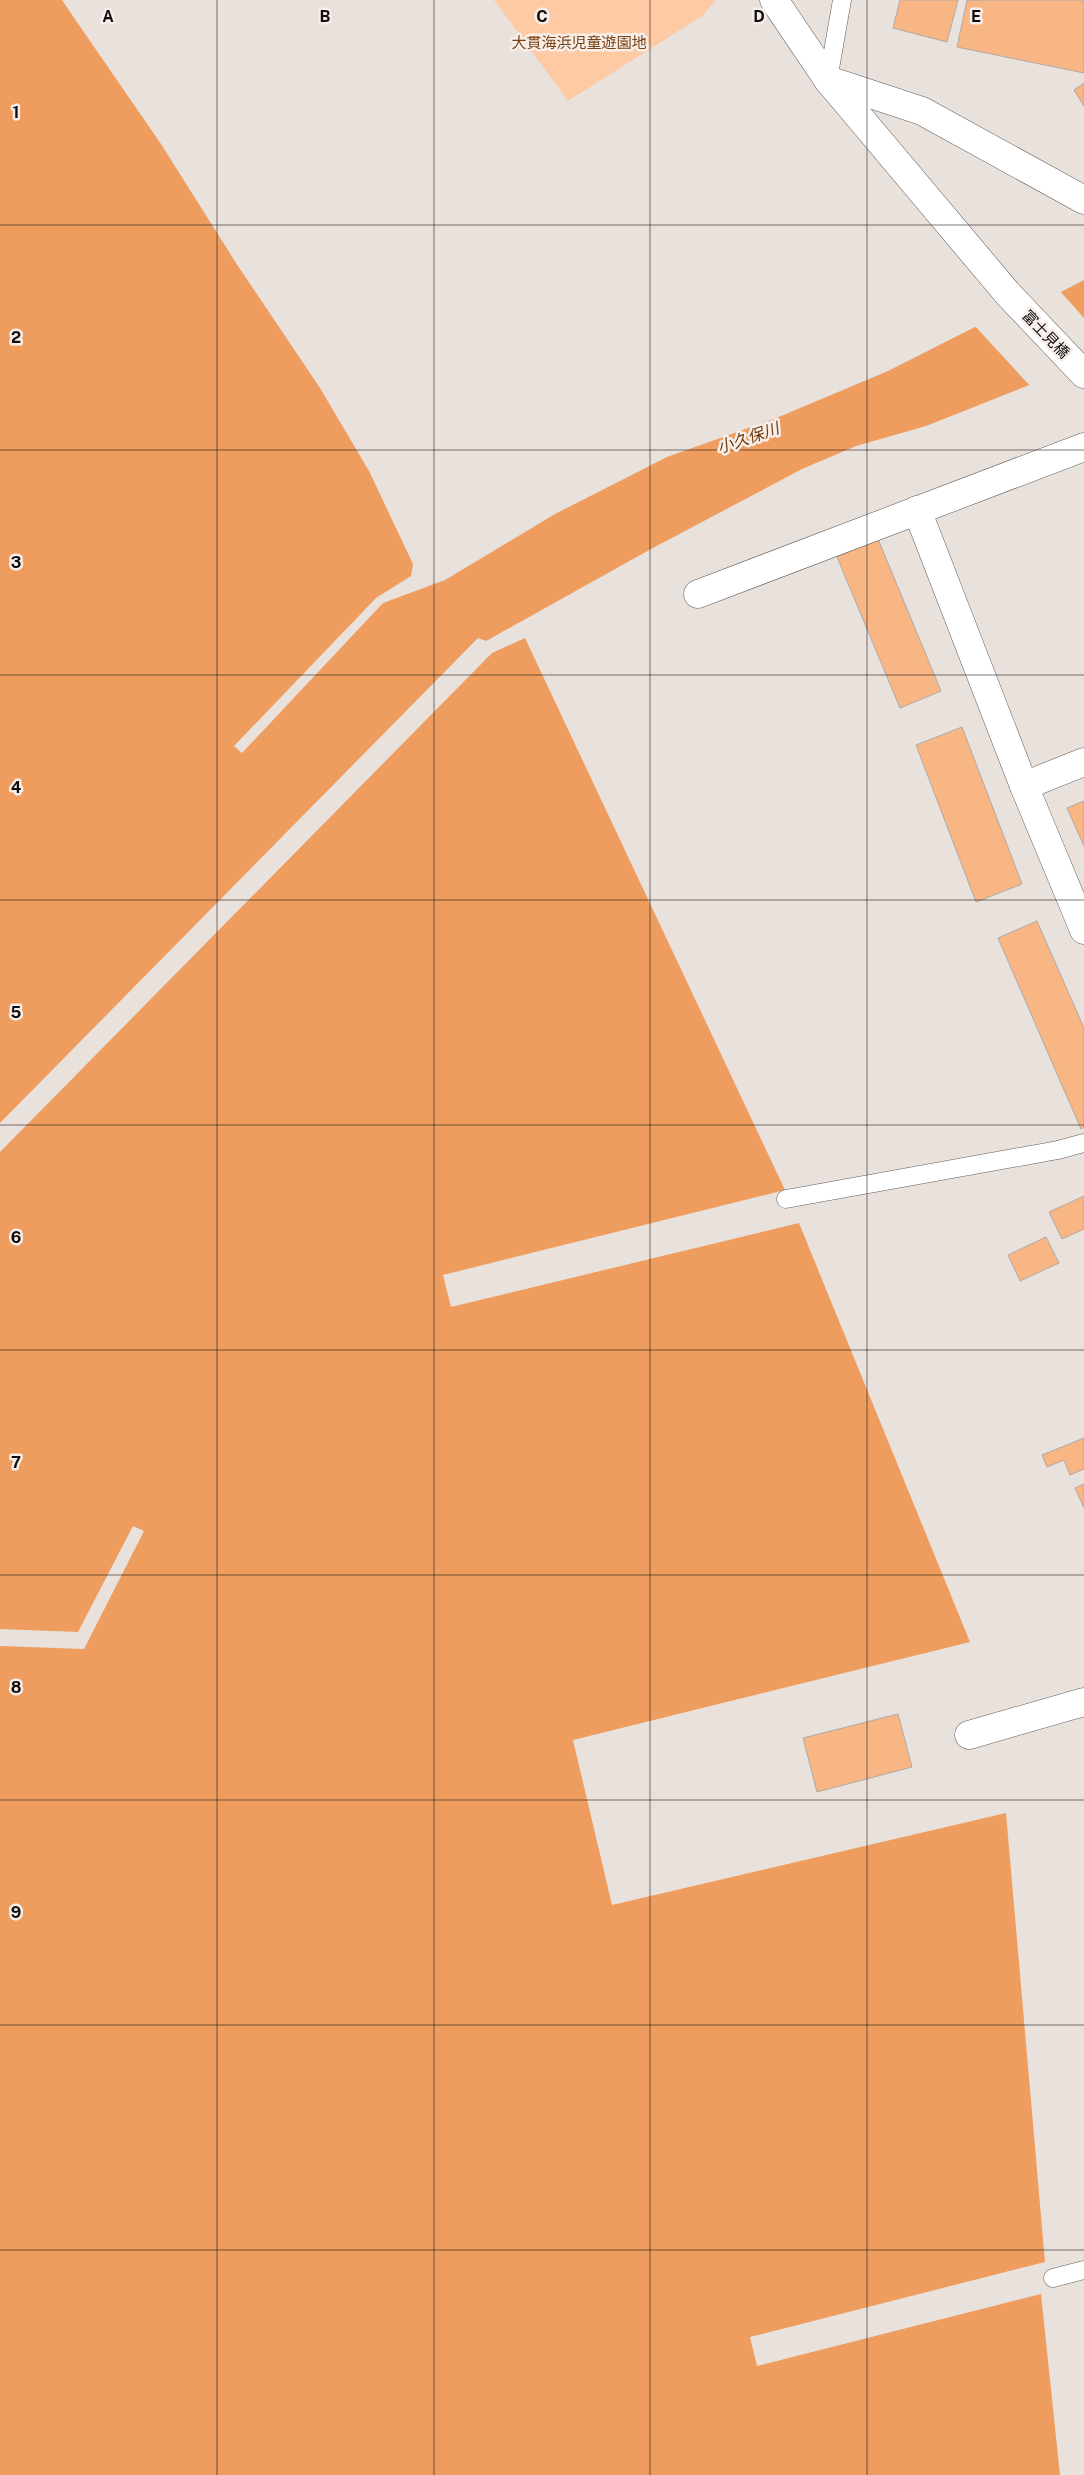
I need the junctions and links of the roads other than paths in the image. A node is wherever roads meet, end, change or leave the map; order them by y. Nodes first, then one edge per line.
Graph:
1 (774, 0) edge
2 (842, 0) edge
3 (828, 80) junction
4 (1084, 200) edge
5 (1084, 374) edge
6 (1084, 448) edge
7 (917, 510) junction
8 (698, 594) dead end
9 (1084, 762) edge
10 (1024, 786) junction
11 (1084, 930) edge
12 (1084, 1143) edge
13 (786, 1199) dead end
14 (1084, 1702) edge
15 (969, 1735) dead end
16 (1084, 2270) edge
17 (1053, 2278) dead end

1 - 3 street, 富士見橋
2 - 3 lane
3 - 4 street
3 - 5 street, 富士見橋
6 - 7 street
7 - 8 street
7 - 10 street
9 - 10 street
10 - 11 street
12 - 13 lane
14 - 15 street
16 - 17 lane

